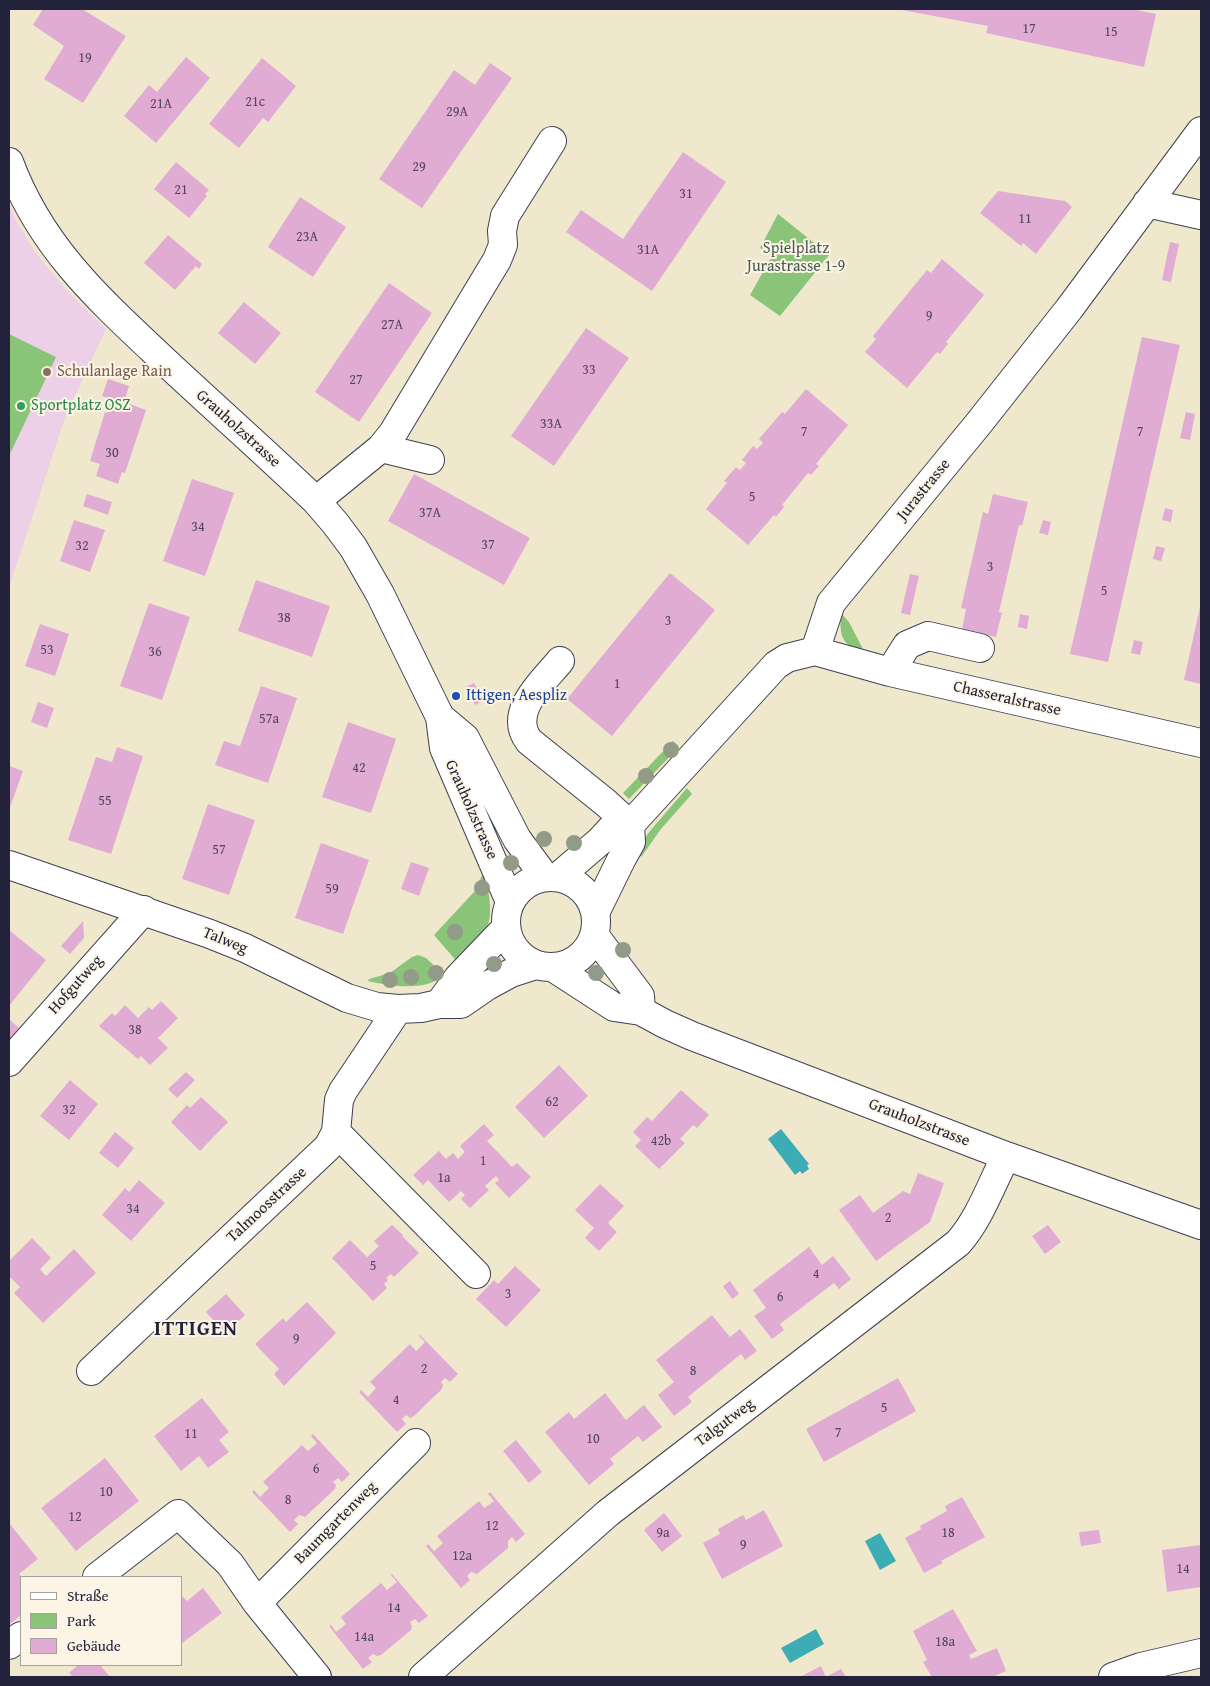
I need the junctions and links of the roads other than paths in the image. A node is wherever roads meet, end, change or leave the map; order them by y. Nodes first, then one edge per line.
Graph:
1 (1201, 130) edge
2 (552, 141) dead end
3 (9, 162) edge
4 (1147, 203) junction
5 (1201, 215) edge
6 (381, 448) junction
7 (430, 460) dead end
8 (316, 501) junction
9 (980, 648) dead end
10 (815, 651) junction
11 (560, 661) dead end
12 (890, 672) junction
13 (440, 717) junction
14 (1201, 743) edge
15 (630, 825) junction
16 (9, 865) edge
17 (552, 877) junction
18 (144, 910) junction
19 (508, 915) junction
20 (595, 923) junction
21 (545, 966) junction
22 (439, 1004) junction
23 (398, 1009) junction
24 (641, 1011) junction
25 (9, 1062) edge
26 (336, 1132) junction
27 (1006, 1156) junction
28 (1201, 1225) edge
29 (476, 1274) dead end
30 (91, 1371) dead end
31 (416, 1443) dead end
32 (98, 1576) edge
33 (257, 1603) junction
34 (20, 1637) edge
35 (9, 1646) edge
36 (1201, 1653) edge
37 (317, 1677) edge
38 (423, 1677) edge
39 (1112, 1677) edge

1 - 4 street, Jurastrasse
2 - 6 street
3 - 8 street, Grauholzstrasse
4 - 5 street
4 - 10 street, Jurastrasse
6 - 7 street
6 - 8 street
8 - 13 street, Grauholzstrasse
9 - 12 street
10 - 12 street, Chasseralstrasse
10 - 15 street
11 - 15 street
12 - 14 street, Chasseralstrasse
13 - 17 street, Grauholzstrasse
13 - 19 street, Grauholzstrasse
15 - 17 street
15 - 20 street
16 - 18 street, Talweg
17 - 19 street
17 - 20 street
18 - 23 street, Talweg
18 - 25 street, Hofgutweg
19 - 21 street
19 - 22 street
20 - 21 street
20 - 24 street
21 - 22 street, Talweg
21 - 24 street, Grauholzstrasse
22 - 23 street, Talweg
23 - 26 street, Talmoosstrasse
24 - 27 street, Grauholzstrasse
26 - 29 street
26 - 30 street, Talmoosstrasse
27 - 28 street, Grauholzstrasse
27 - 38 street, Talgutweg
31 - 33 street, Baumgartenweg
32 - 33 street
33 - 37 street
34 - 35 street
36 - 39 street

